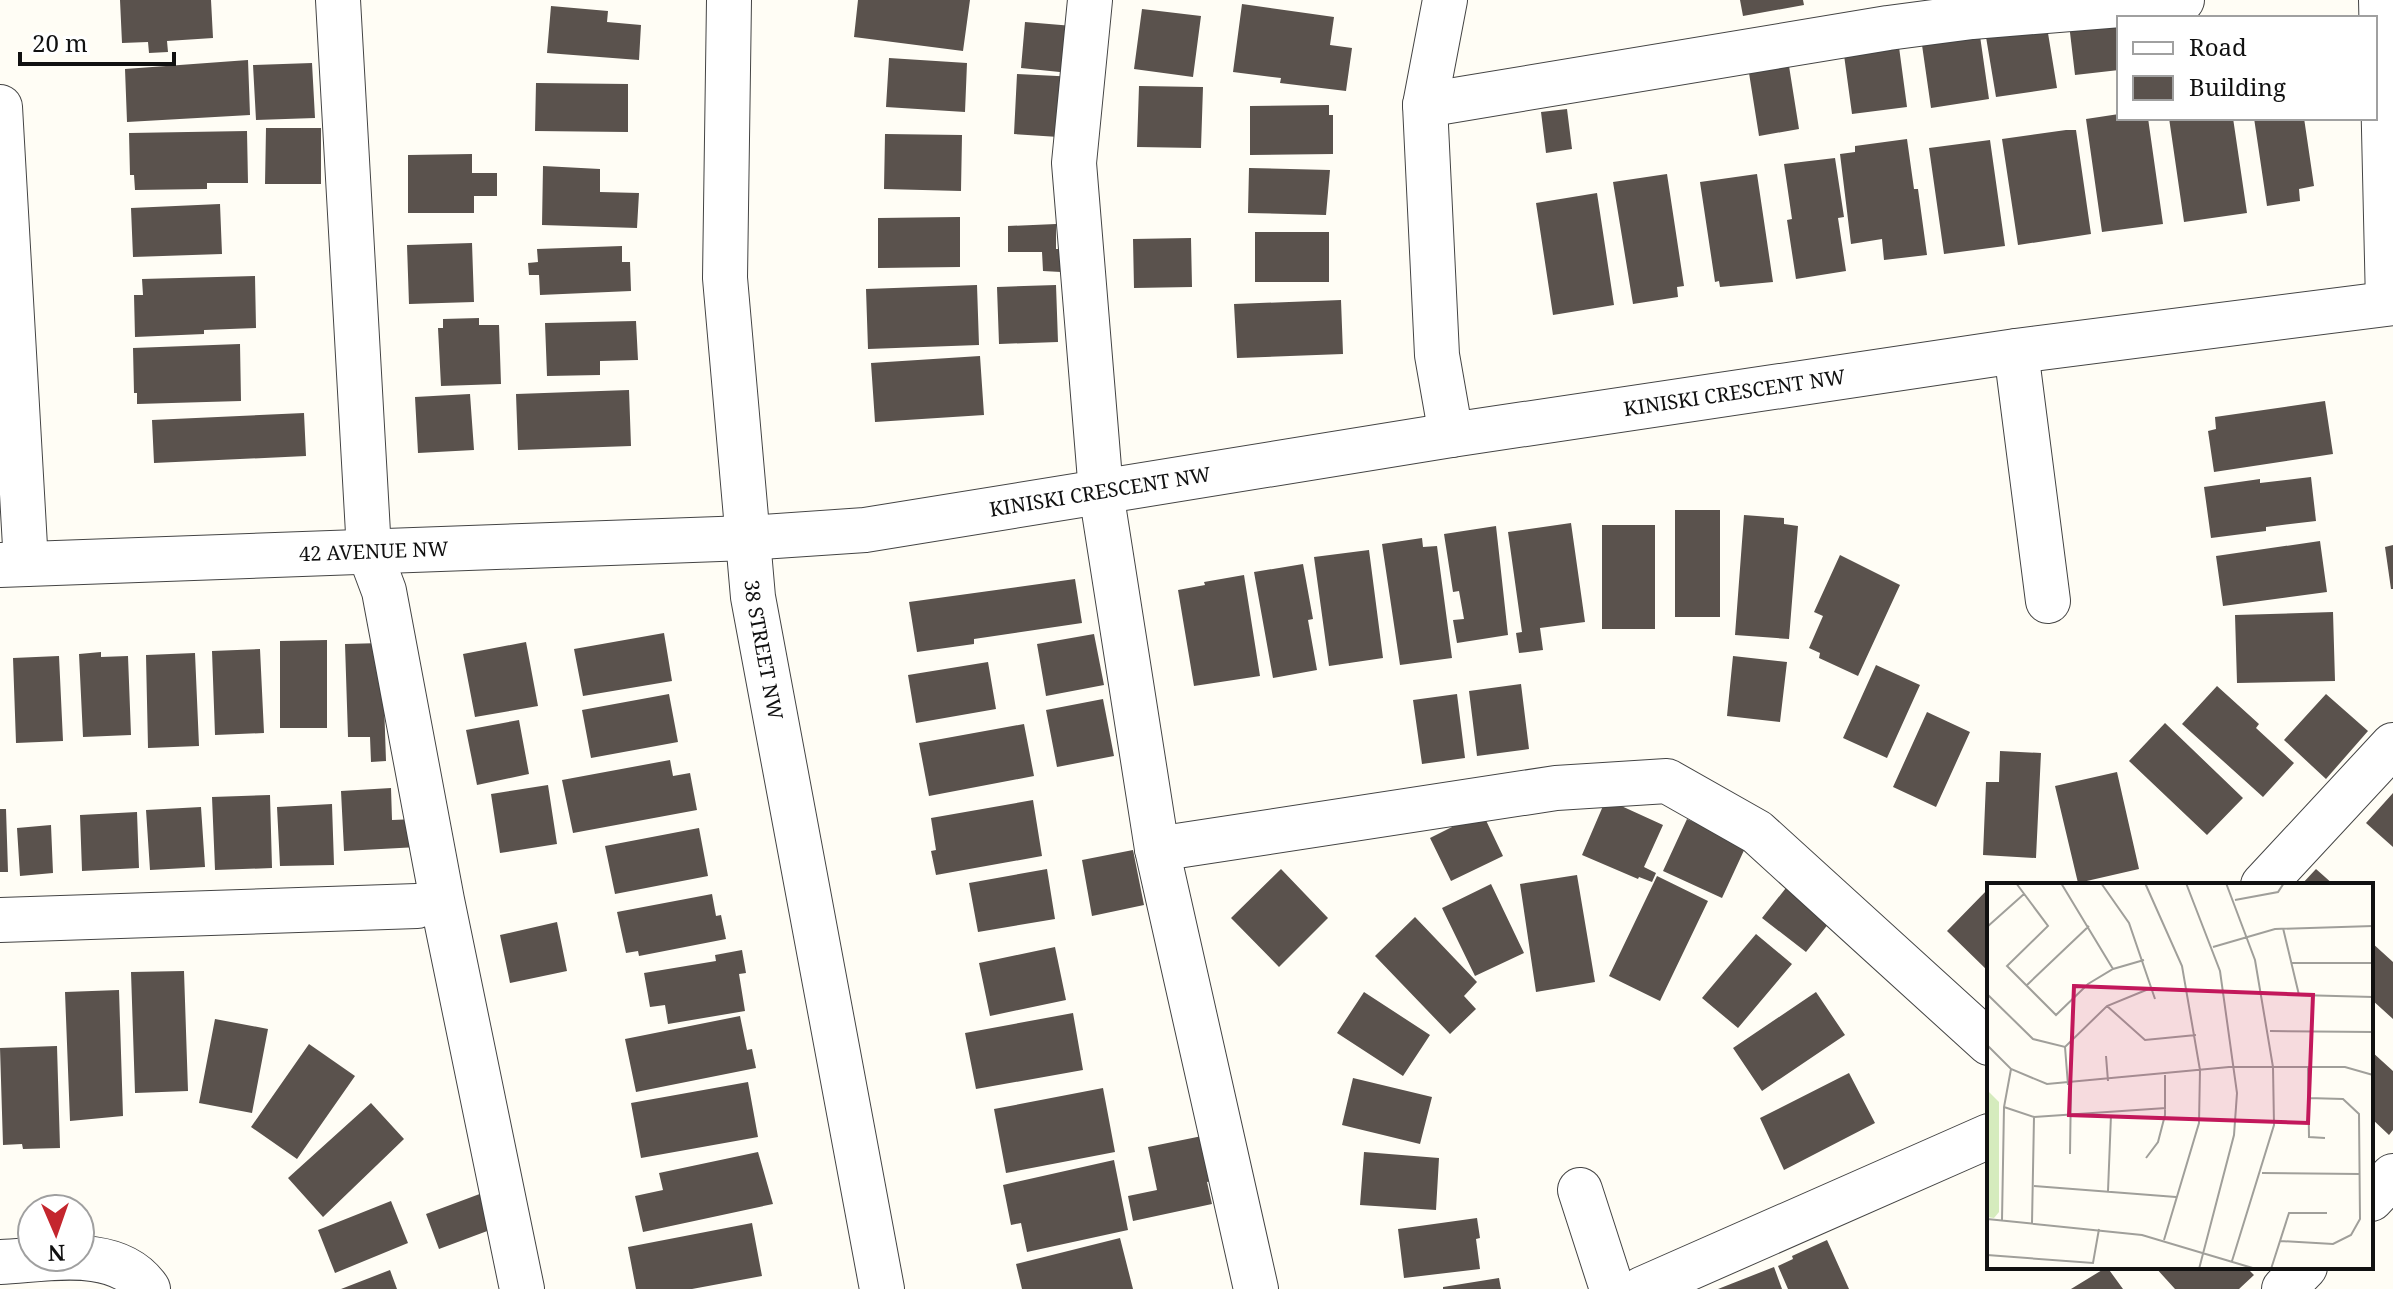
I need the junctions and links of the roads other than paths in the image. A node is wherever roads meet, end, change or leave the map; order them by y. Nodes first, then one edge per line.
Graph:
1 (338, 0) edge
2 (729, 0) edge
3 (1090, 0) edge
4 (1445, 0) edge
5 (2182, 0) edge
6 (2381, 0) edge
7 (1972, 9) edge
8 (1425, 105) junction
9 (0, 107) edge
10 (4, 254) edge
11 (2390, 303) edge
12 (2016, 351) junction
13 (1451, 435) junction
14 (1101, 492) junction
15 (747, 538) junction
16 (369, 551) junction
17 (13, 565) edge
18 (2048, 601) dead end
19 (2393, 745) edge
20 (1157, 849) junction
21 (2265, 883) edge
22 (417, 906) dead end
23 (0, 920) edge
24 (1987, 1041) edge
25 (1987, 1137) edge
26 (2393, 1176) edge
27 (1580, 1190) dead end
28 (2373, 1197) edge
29 (0, 1262) edge
30 (2303, 1269) edge
31 (145, 1284) edge
32 (522, 1289) edge
33 (882, 1289) edge
34 (1256, 1289) edge
35 (1612, 1289) edge
36 (1642, 1289) edge
37 (2284, 1289) edge

1 - 16 street
2 - 15 street, 38 STREET NW
3 - 14 street
4 - 8 street
5 - 7 street
6 - 11 street, KINISKI CRESCENT NW
7 - 8 street
8 - 13 street
9 - 10 street
10 - 17 street
11 - 12 street, KINISKI CRESCENT NW
12 - 13 street, KINISKI CRESCENT NW
12 - 18 street
13 - 14 street, KINISKI CRESCENT NW
14 - 15 street, KINISKI CRESCENT NW
14 - 20 street
15 - 16 street, 42 AVENUE NW
15 - 33 street, 38 STREET NW
16 - 17 street, 42 AVENUE NW
16 - 32 street
19 - 21 street
20 - 24 street
20 - 34 street
22 - 23 street
25 - 36 street
26 - 28 street
27 - 35 street
29 - 31 street
30 - 37 street

